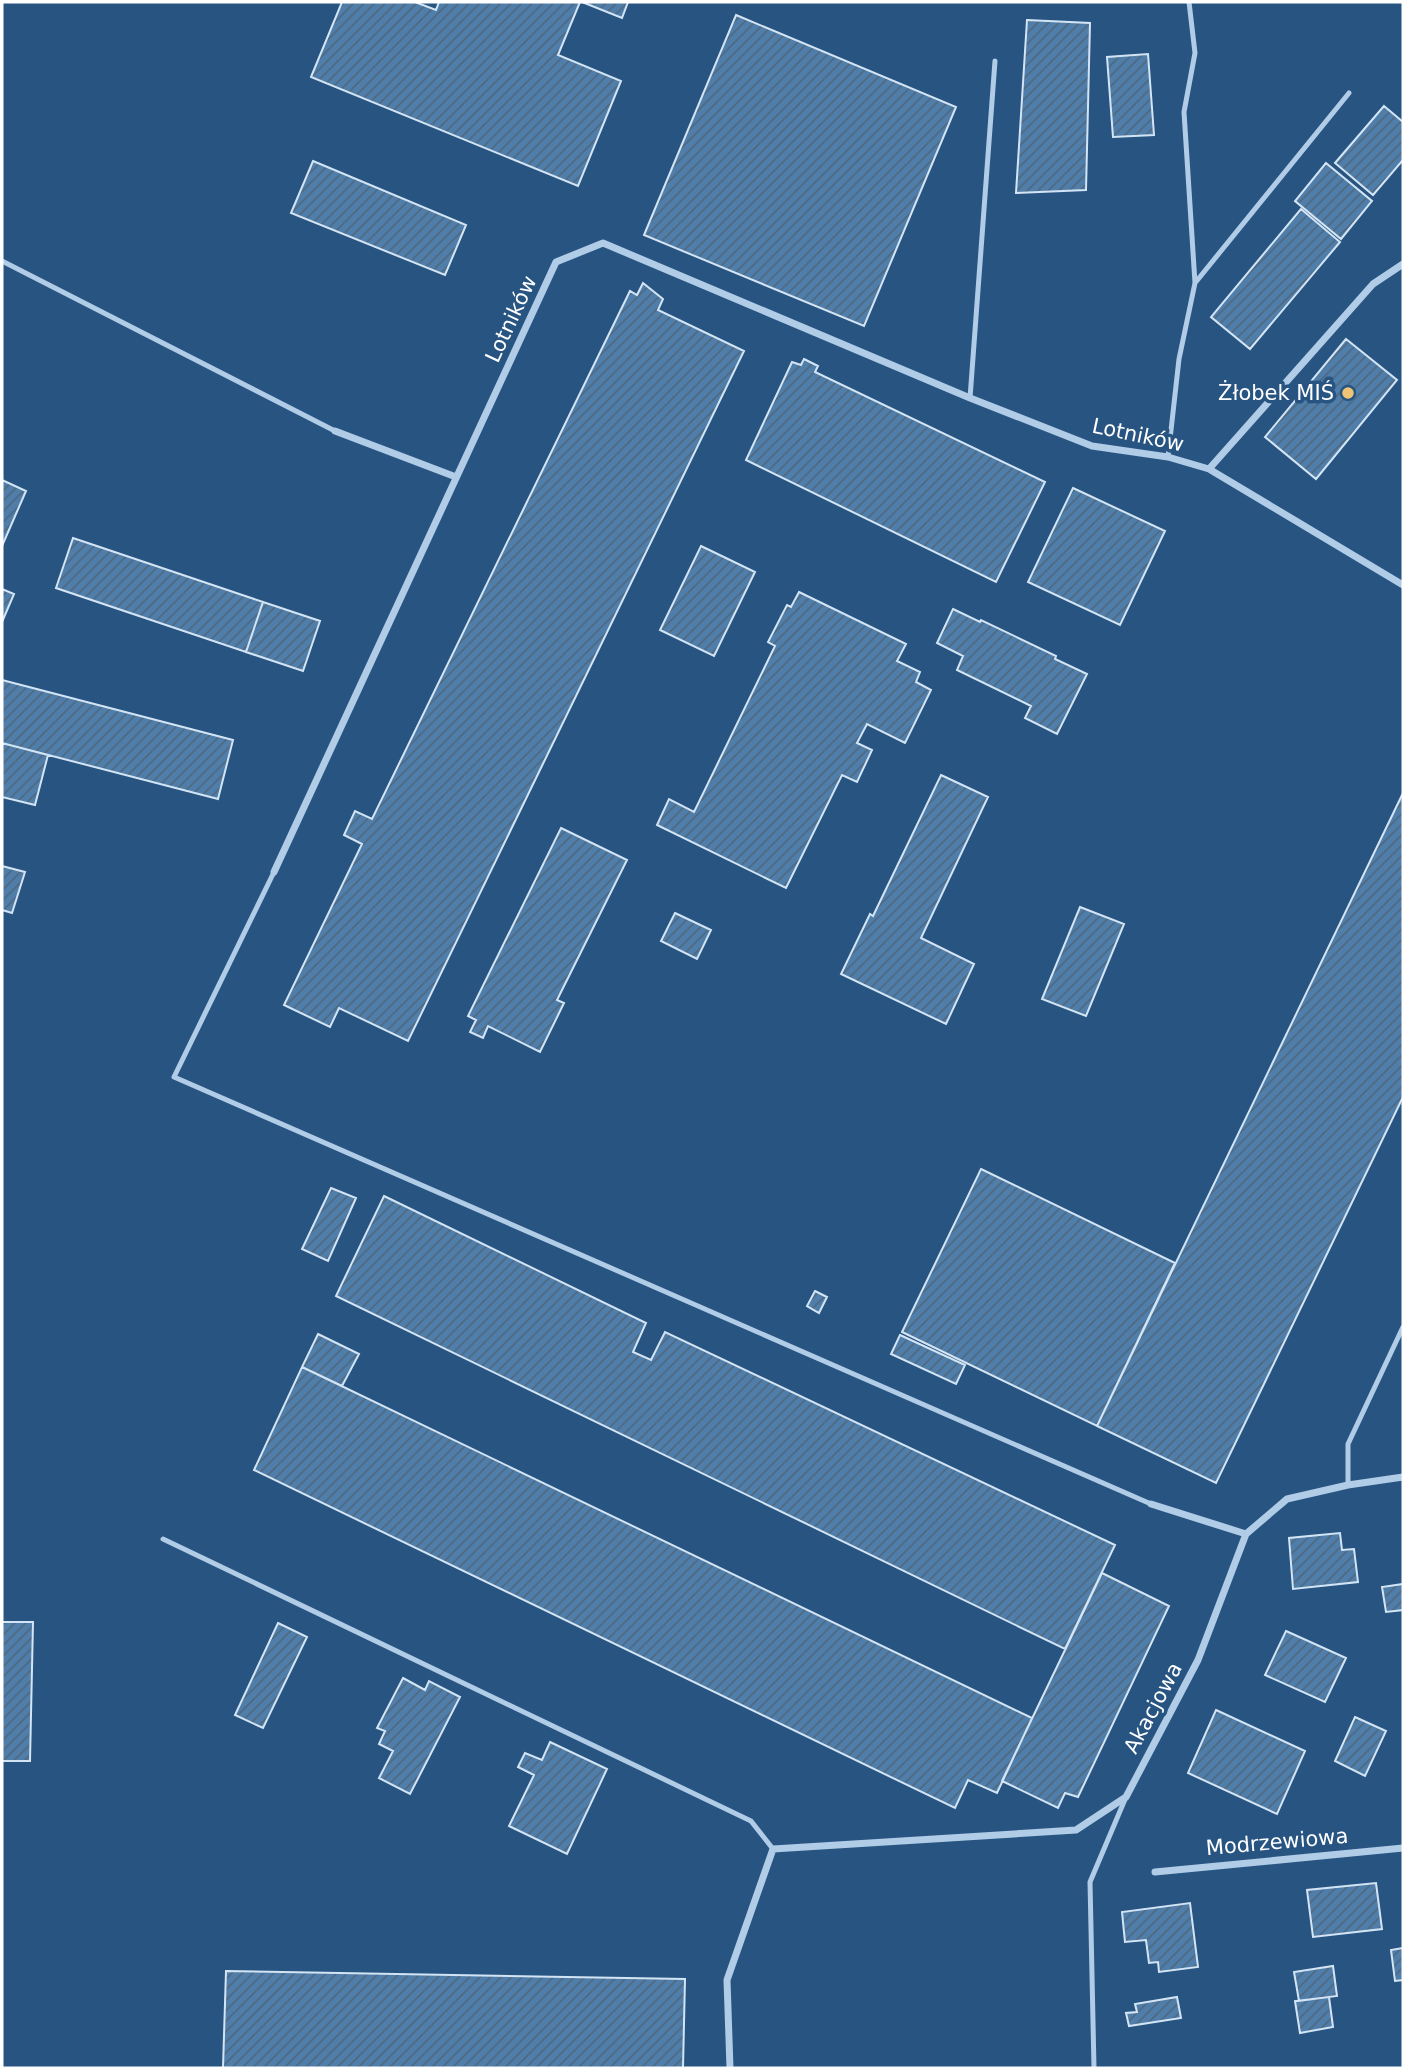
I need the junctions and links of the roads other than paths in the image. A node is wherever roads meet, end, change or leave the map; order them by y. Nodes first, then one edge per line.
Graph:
1 (1189, 2) edge
2 (995, 61) dead end
3 (1349, 93) dead end
4 (2, 261) edge
5 (1403, 264) edge
6 (1195, 283) junction
7 (970, 398) junction
8 (335, 431) joint
9 (1168, 457) junction
10 (1209, 469) junction
11 (456, 477) junction
12 (1403, 585) edge
13 (274, 872) joint
14 (1403, 1327) edge
15 (1403, 1478) edge
16 (1348, 1485) junction
17 (1151, 1504) joint
18 (1246, 1534) junction
19 (163, 1539) dead end
20 (1126, 1797) junction
21 (1403, 1848) edge
22 (773, 1849) junction
23 (1155, 1872) dead end
24 (730, 2068) edge
25 (1094, 2068) edge

1 - 6 lane
2 - 7 lane
3 - 6 lane
4 - 8 lane
5 - 10 street
6 - 9 lane
7 - 9 street, Lotników
7 - 11 street, Lotników
8 - 11 street
9 - 10 street, Lotników
10 - 12 street, Lotników
11 - 13 street, Lotników
13 - 17 lane
14 - 16 lane
15 - 16 street, Akacjowa
16 - 18 street, Akacjowa
17 - 18 street
18 - 20 street, Akacjowa
19 - 22 lane
20 - 22 street
20 - 25 lane, Akacjowa
21 - 23 street, Modrzewiowa
22 - 24 street

